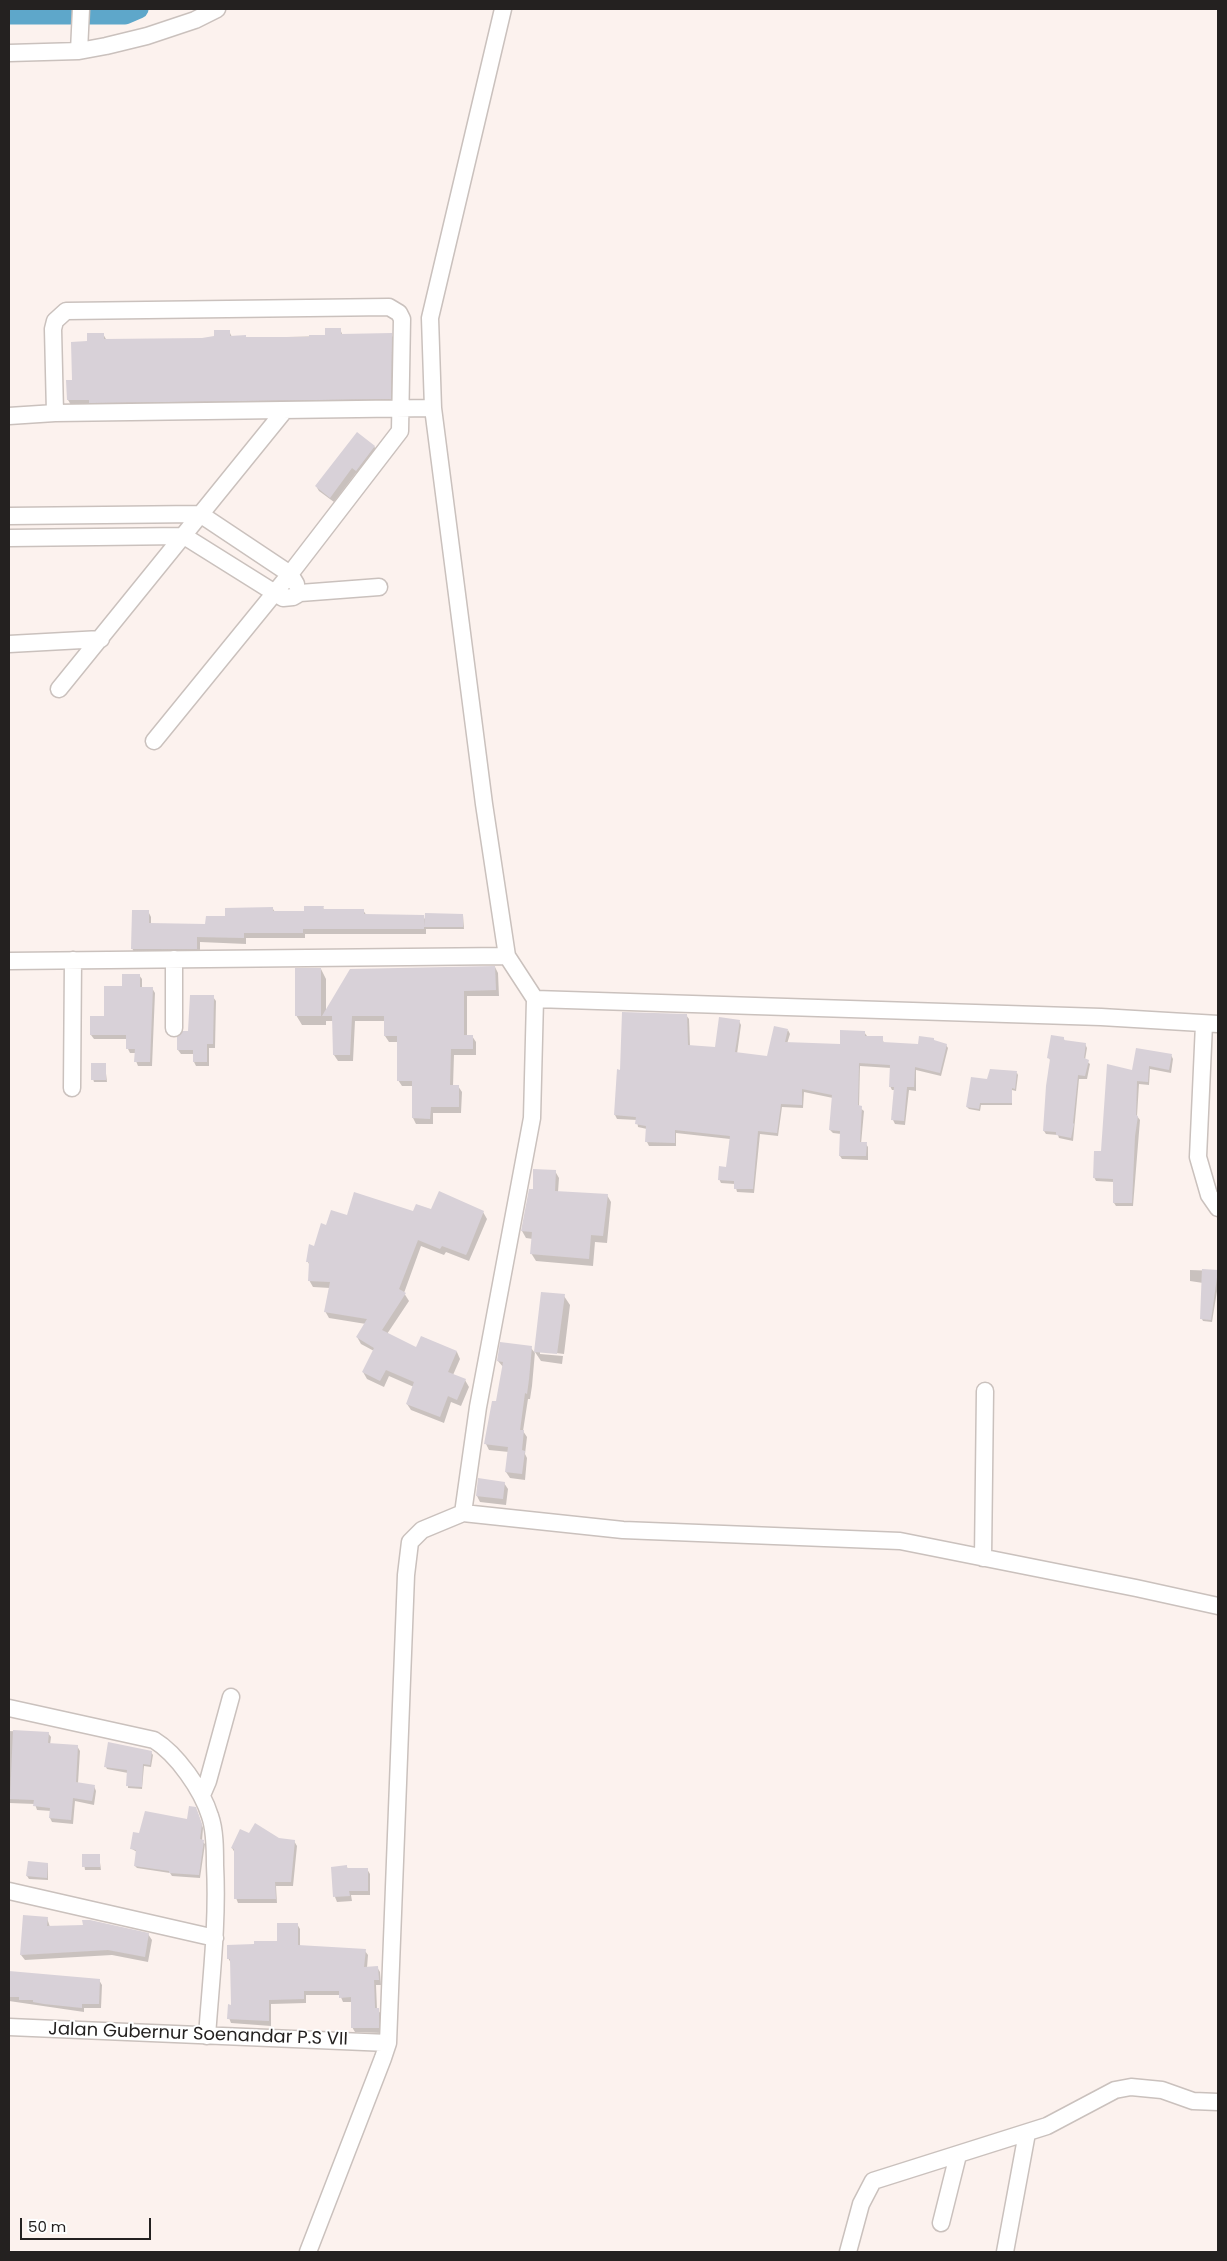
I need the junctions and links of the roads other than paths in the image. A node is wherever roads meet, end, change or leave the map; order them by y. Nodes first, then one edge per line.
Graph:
1 (81, 9) edge
2 (217, 9) edge
3 (503, 9) edge
4 (80, 43) junction
5 (9, 53) edge
6 (401, 408) junction
7 (433, 408) junction
8 (285, 410) junction
9 (55, 413) junction
10 (9, 416) edge
11 (200, 514) junction
12 (9, 516) edge
13 (184, 536) junction
14 (9, 538) edge
15 (290, 574) junction
16 (379, 587) dead end
17 (274, 592) junction
18 (300, 593) junction
19 (101, 639) junction
20 (9, 644) edge
21 (59, 689) dead end
22 (154, 740) dead end
23 (507, 956) junction
24 (174, 959) junction
25 (72, 960) junction
26 (9, 961) edge
27 (535, 999) junction
28 (1211, 1024) edge
29 (174, 1028) dead end
30 (72, 1088) dead end
31 (1218, 1208) edge
32 (985, 1391) dead end
33 (464, 1513) junction
34 (983, 1558) junction
35 (1218, 1606) edge
36 (231, 1697) dead end
37 (9, 1708) edge
38 (205, 1788) junction
39 (9, 1891) edge
40 (214, 1938) junction
41 (9, 2027) edge
42 (207, 2036) junction
43 (388, 2043) junction
44 (1218, 2102) edge
45 (1027, 2133) junction
46 (958, 2155) junction
47 (941, 2223) dead end
48 (308, 2252) edge
49 (848, 2252) edge
50 (1005, 2252) edge

1 - 4 street
2 - 4 street
3 - 7 street
4 - 5 street
6 - 7 street
6 - 8 street
6 - 9 street
6 - 15 street
7 - 23 street
8 - 9 street
8 - 11 street
9 - 10 street
11 - 12 street
11 - 13 street
11 - 15 street
13 - 14 street
13 - 17 street
13 - 19 street
15 - 17 street
15 - 18 street
16 - 18 street
17 - 18 street
17 - 22 street
19 - 20 street
19 - 21 street
23 - 24 street
23 - 27 street
24 - 25 street
24 - 29 street
25 - 26 street
25 - 30 street
27 - 28 street
27 - 33 street
28 - 31 street
32 - 34 street
33 - 34 street
33 - 43 street
34 - 35 street
36 - 38 street
37 - 38 street
38 - 40 street
39 - 40 street
40 - 42 street
41 - 42 street, Jalan Gubernur Soenandar P.S VII
42 - 43 street, Jalan Gubernur Soenandar P.S VII
43 - 48 street
44 - 45 street
45 - 46 street
45 - 50 street
46 - 47 street
46 - 49 street

